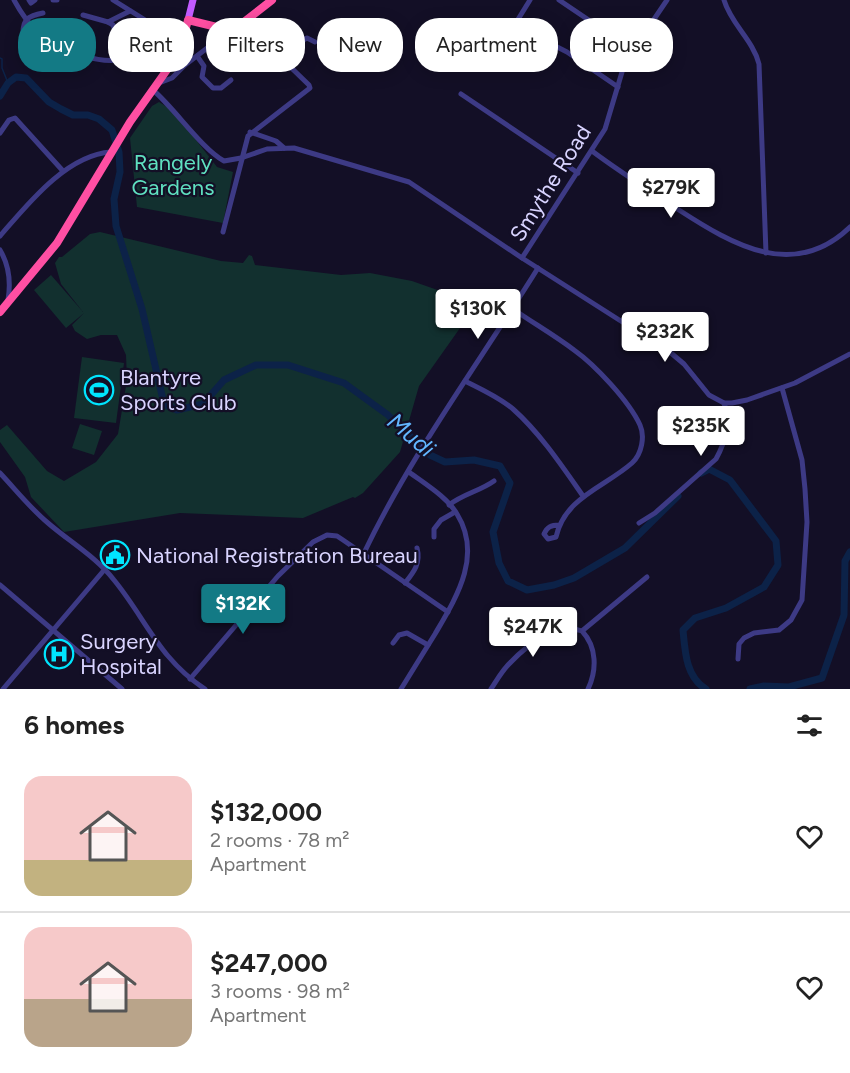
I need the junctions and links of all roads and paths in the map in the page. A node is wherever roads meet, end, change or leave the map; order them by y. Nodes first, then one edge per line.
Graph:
1 (14, 0) edge
2 (28, 0) edge
3 (35, 0) edge
4 (112, 0) edge
5 (193, 0) edge
6 (272, 0) edge
7 (531, 0) edge
8 (559, 0) edge
9 (667, 0) edge
10 (724, 0) edge
11 (130, 11) junction
12 (43, 13) dead end
13 (83, 15) dead end
14 (25, 18) edge
15 (27, 18) edge
16 (116, 18) edge
17 (140, 18) edge
18 (188, 18) edge
19 (249, 18) edge
20 (586, 18) edge
21 (655, 18) edge
22 (108, 22) edge
23 (305, 39) edge
24 (315, 42) dead end
25 (206, 49) edge
26 (197, 56) junction
27 (165, 72) edge
28 (297, 72) edge
29 (622, 72) edge
30 (231, 80) dead end
31 (159, 83) junction
32 (618, 87) junction
33 (153, 90) junction
34 (461, 94) dead end
35 (250, 132) junction
36 (0, 133) edge
37 (284, 148) junction
38 (112, 150) junction
39 (592, 151) junction
40 (241, 158) junction
41 (63, 171) junction
42 (578, 173) junction
43 (850, 227) edge
44 (223, 232) dead end
45 (0, 236) edge
46 (0, 250) edge
47 (766, 254) junction
48 (522, 258) junction
49 (538, 268) junction
50 (7, 304) junction
51 (513, 309) junction
52 (0, 312) edge
53 (850, 354) edge
54 (465, 381) junction
55 (782, 388) junction
56 (724, 403) junction
57 (409, 472) junction
58 (0, 473) edge
59 (494, 481) dead end
60 (583, 496) junction
61 (449, 505) junction
62 (455, 512) junction
63 (639, 523) dead end
64 (559, 525) dead end
65 (434, 537) dead end
66 (417, 548) dead end
67 (363, 555) junction
68 (105, 569) junction
69 (647, 577) dead end
70 (405, 583) junction
71 (0, 585) edge
72 (448, 612) junction
73 (53, 631) junction
74 (582, 631) junction
75 (393, 643) dead end
76 (428, 645) junction
77 (738, 659) dead end
78 (190, 679) junction
79 (202, 688) edge
80 (3, 689) edge
81 (122, 689) edge
82 (401, 689) edge
83 (491, 689) edge
84 (588, 689) edge

1 - 14 street
2 - 3 street
4 - 11 street
5 - 18 main road
6 - 19 highway
7 - 32 street
8 - 20 street
9 - 21 street, Smythe Road
10 - 47 street
11 - 16 street
11 - 17 street
12 - 15 street
13 - 22 street
23 - 24 street
25 - 26 street
26 - 30 street
26 - 31 street
27 - 31 highway
28 - 35 street
29 - 32 street, Smythe Road
31 - 33 highway
32 - 39 street, Smythe Road
33 - 38 highway
33 - 40 street, Smythe Road
34 - 42 street
35 - 37 street
35 - 40 street
36 - 41 street
37 - 40 street, Smythe Road
37 - 48 street, Smythe Road
38 - 41 street
38 - 50 highway
39 - 42 street, Smythe Road
39 - 47 street
40 - 44 street
41 - 45 street
42 - 48 street, Smythe Road
43 - 47 street
46 - 50 street
48 - 49 street
49 - 51 street
49 - 56 street
50 - 52 highway
51 - 54 street
51 - 60 street
53 - 55 street
54 - 57 street
54 - 60 street
55 - 56 street
55 - 77 street
56 - 63 street
57 - 61 street
57 - 67 street
58 - 68 street
59 - 61 street
60 - 64 street
61 - 62 street
62 - 65 street
62 - 72 street
66 - 70 street
67 - 70 street
67 - 78 street
68 - 73 street
68 - 78 street
69 - 74 street
70 - 72 street
71 - 73 street
72 - 76 street
73 - 80 street
73 - 81 street
74 - 83 street
74 - 84 street
75 - 76 street
76 - 82 street
78 - 79 street

